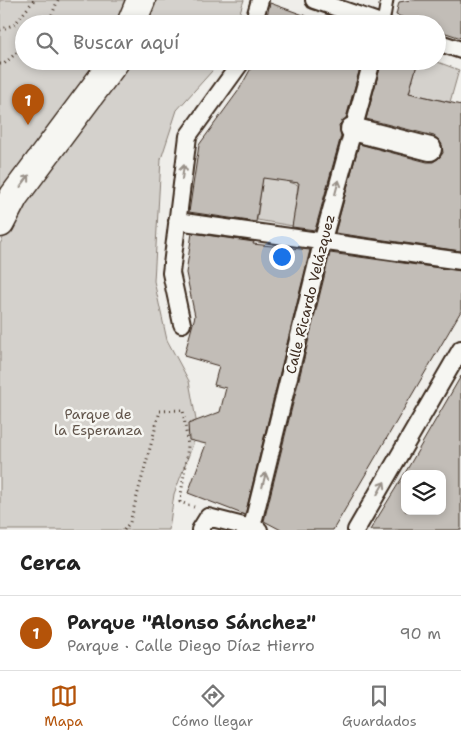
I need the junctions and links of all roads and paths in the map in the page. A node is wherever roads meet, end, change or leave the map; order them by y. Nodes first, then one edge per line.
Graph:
1 (34, 0) edge
2 (58, 0) edge
3 (141, 0) edge
4 (260, 0) edge
5 (314, 0) edge
6 (387, 0) edge
7 (22, 15) edge
8 (52, 15) edge
9 (135, 15) edge
10 (256, 15) edge
11 (357, 15) edge
12 (384, 15) edge
13 (15, 24) edge
14 (0, 30) edge
15 (446, 45) edge
16 (461, 50) edge
17 (15, 54) edge
18 (0, 64) edge
19 (109, 70) edge
20 (236, 70) edge
21 (369, 70) edge
22 (352, 129) junction
23 (430, 149) dead end
24 (177, 221) junction
25 (0, 223) edge
26 (322, 242) junction
27 (461, 261) edge
28 (182, 324) dead end
29 (461, 349) edge
30 (197, 508) dead end
31 (256, 529) edge
32 (124, 530) edge
33 (200, 530) edge
34 (356, 530) edge

1 - 7 path
2 - 8 path
3 - 9 street
4 - 10 street
5 - 11 street
6 - 12 lane
13 - 14 path
15 - 16 street
17 - 18 path
25 -> 19 street
24 -> 20 street
21 - 22 street, Calle Ricardo Velázquez
22 - 23 street
26 -> 22 street, Calle Ricardo Velázquez
24 - 26 street
24 - 28 street
26 - 27 street
31 -> 26 street, Calle Ricardo Velázquez
34 -> 29 street
30 - 32 path
31 - 33 street

